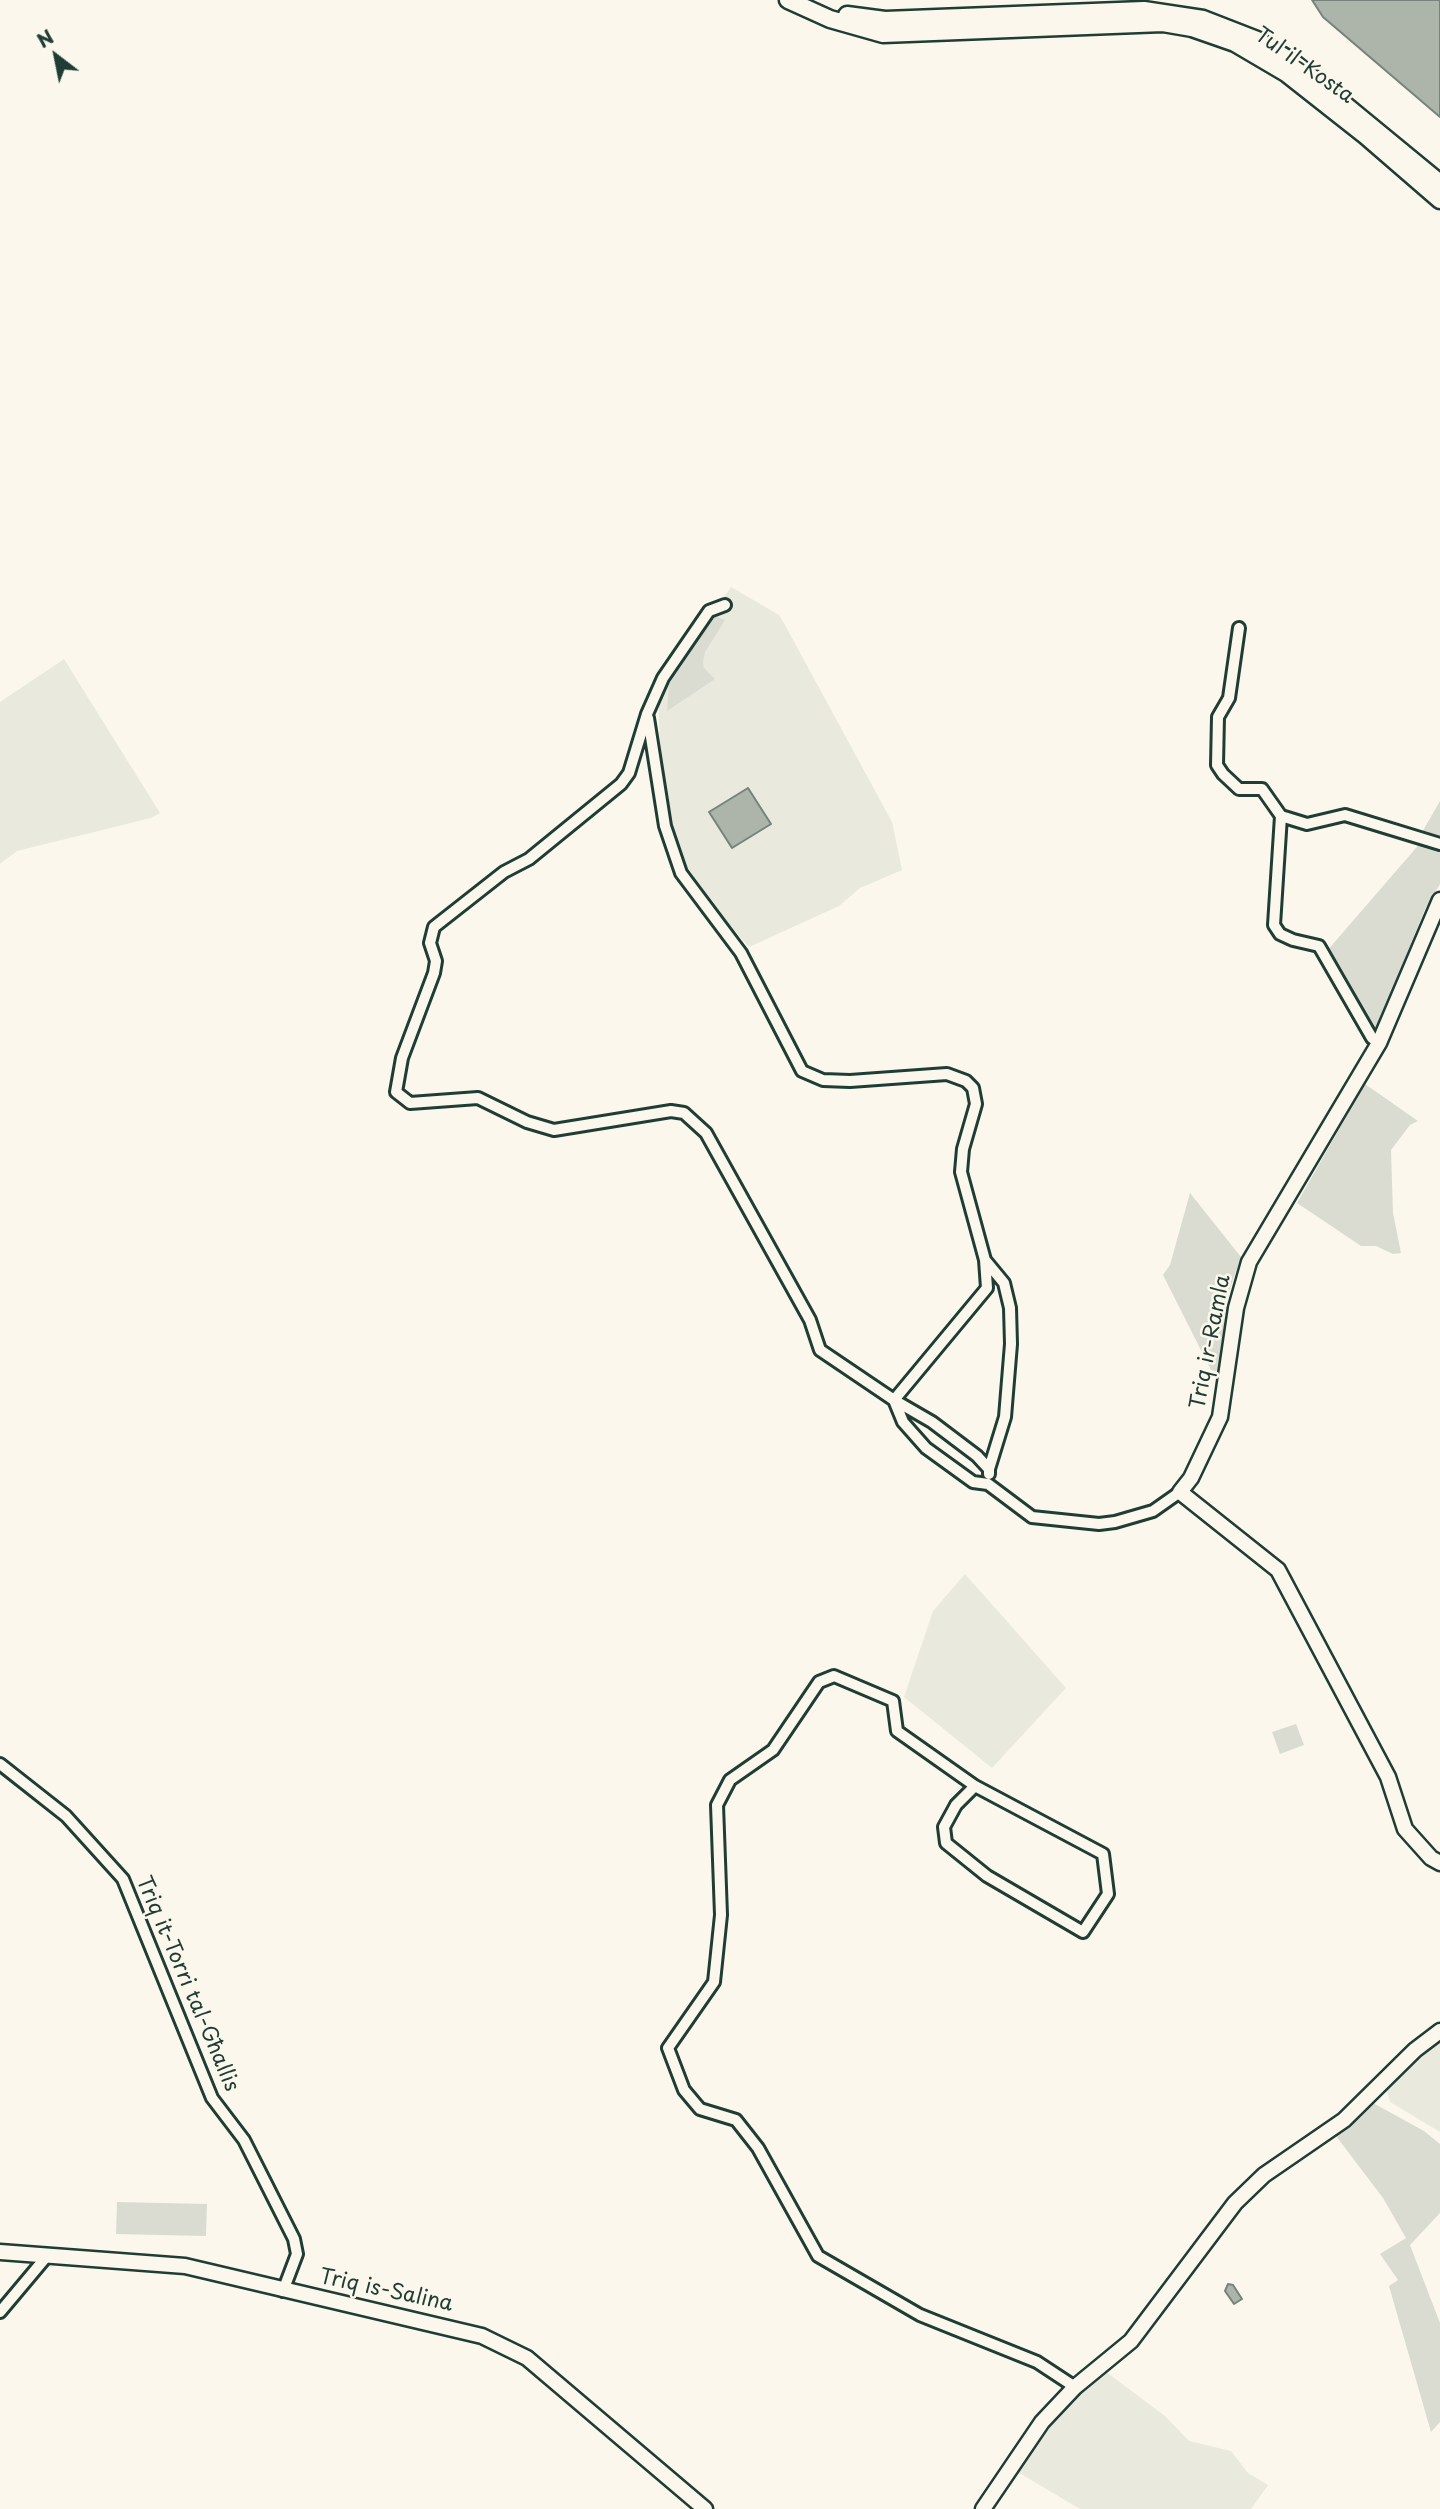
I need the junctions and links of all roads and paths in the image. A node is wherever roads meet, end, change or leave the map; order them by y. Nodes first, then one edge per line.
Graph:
1 (788, 0) edge
2 (806, 0) edge
3 (1440, 183) edge
4 (1440, 200) edge
5 (725, 605) dead end
6 (1239, 628) dead end
7 (647, 714) junction
8 (1280, 816) junction
9 (1440, 844) edge
10 (1440, 900) edge
11 (1379, 1043) junction
12 (985, 1260) junction
13 (894, 1400) junction
14 (989, 1469) junction
15 (988, 1484) junction
16 (1180, 1492) junction
17 (0, 1764) edge
18 (975, 1786) junction
19 (1440, 1863) edge
20 (1440, 2031) edge
21 (0, 2252) edge
22 (47, 2256) junction
23 (283, 2291) junction
24 (0, 2312) edge
25 (1075, 2387) junction
26 (705, 2509) edge
27 (983, 2509) edge

1 - 4 highway, Tul il-Kosta
2 - 3 highway, Tul il-Kosta
5 - 7 street
6 - 8 street
7 - 12 street
7 - 13 street
8 - 9 street
8 - 11 street
10 - 11 main road, Triq ir-Ramla
11 - 16 main road, Triq ir-Ramla
12 - 13 street
12 - 14 street
13 - 14 street
13 - 15 street
14 - 15 street
15 - 16 street
16 - 19 main road
17 - 23 street, Triq it-Torri tal-Għallis
18 - 18 street
18 - 25 street
20 - 25 main road
21 - 22 main road, Triq is-Salina
22 - 23 main road, Triq is-Salina
22 - 24 street
23 - 26 main road, Triq is-Salina
25 - 27 main road

